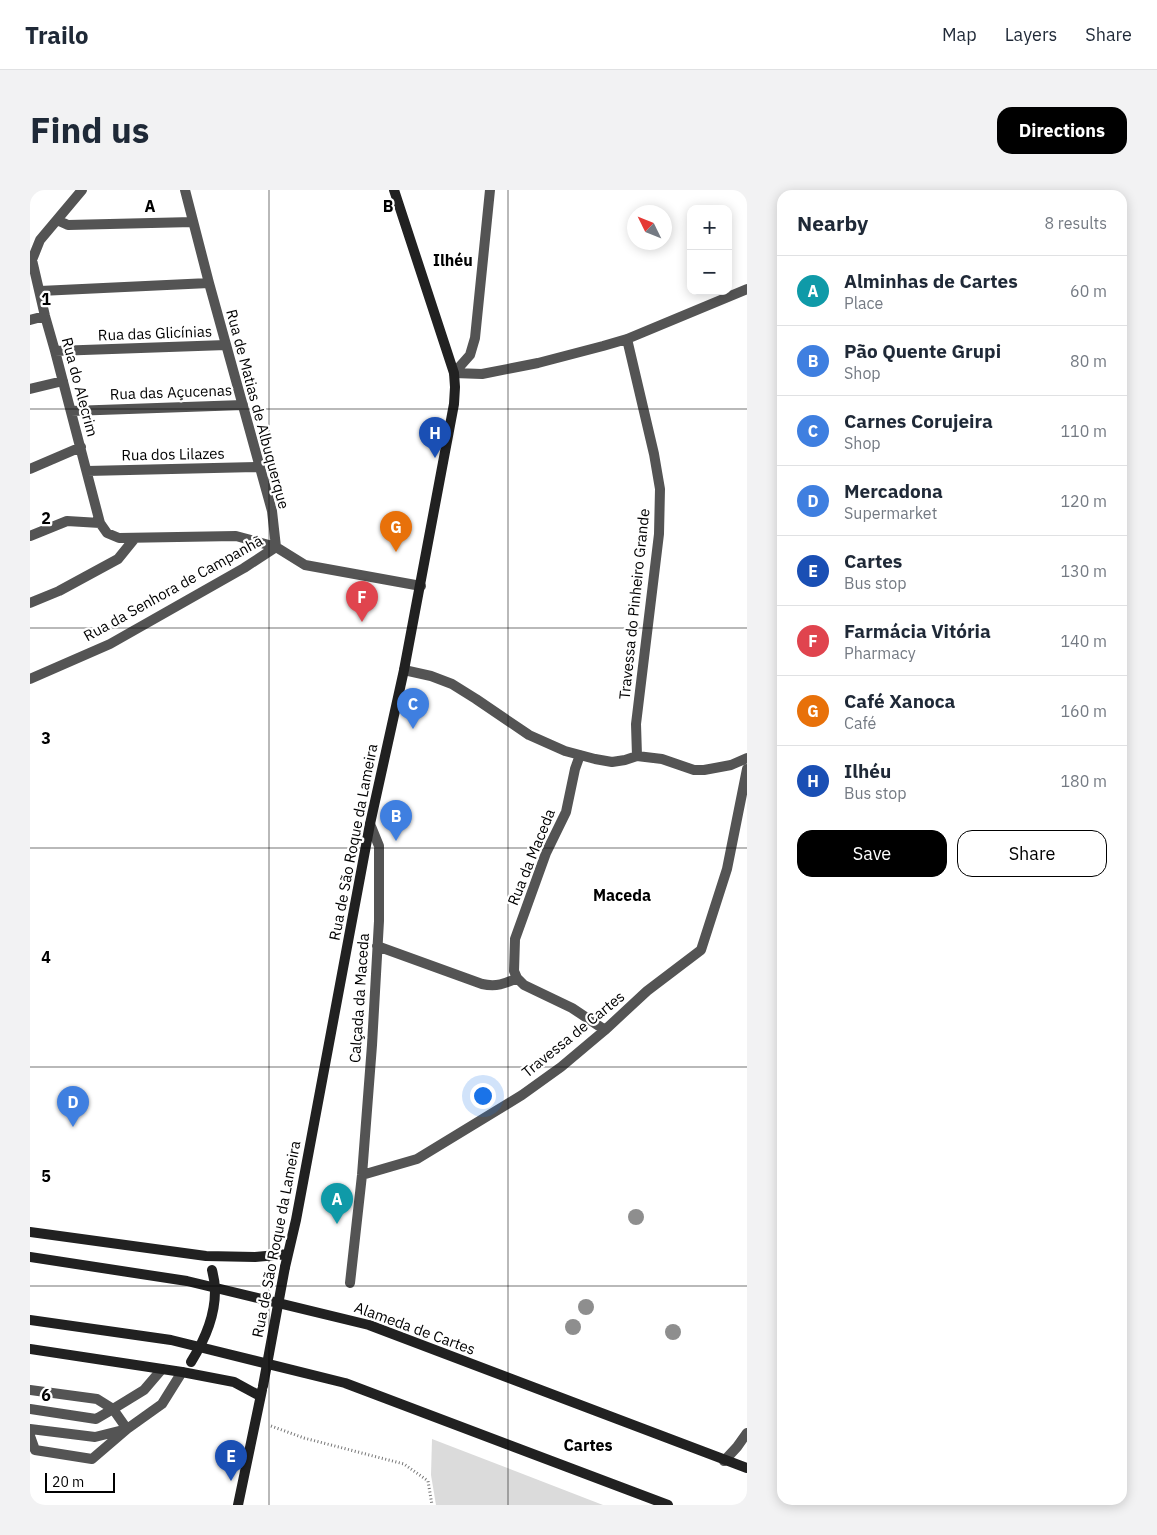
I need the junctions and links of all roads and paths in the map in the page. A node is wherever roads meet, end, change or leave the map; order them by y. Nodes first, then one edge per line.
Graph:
1 (82, 190) edge
2 (185, 190) edge
3 (394, 190) edge
4 (490, 190) edge
5 (57, 220) junction
6 (193, 222) junction
7 (31, 260) edge
8 (208, 283) junction
9 (747, 289) edge
10 (40, 291) junction
11 (45, 316) junction
12 (30, 320) edge
13 (627, 338) junction
14 (226, 345) junction
15 (55, 351) junction
16 (454, 374) junction
17 (63, 381) junction
18 (30, 388) edge
19 (243, 405) junction
20 (71, 411) junction
21 (81, 447) junction
22 (260, 467) junction
23 (30, 469) edge
24 (87, 471) junction
25 (100, 523) junction
26 (30, 536) edge
27 (135, 538) junction
28 (276, 548) junction
29 (421, 586) junction
30 (30, 603) edge
31 (404, 670) junction
32 (30, 679) edge
33 (580, 756) junction
34 (637, 756) junction
35 (747, 758) edge
36 (747, 770) edge
37 (370, 824) junction
38 (377, 946) junction
39 (516, 974) junction
40 (606, 1030) junction
41 (362, 1176) junction
42 (30, 1232) edge
43 (288, 1254) junction
44 (206, 1256) junction
45 (30, 1257) edge
46 (350, 1283) dead end
47 (30, 1320) edge
48 (30, 1349) edge
49 (162, 1369) junction
50 (182, 1372) junction
51 (30, 1390) edge
52 (262, 1391) junction
53 (30, 1408) edge
54 (113, 1409) junction
55 (256, 1419) junction
56 (30, 1429) edge
57 (126, 1429) junction
58 (747, 1433) edge
59 (30, 1436) edge
60 (724, 1460) junction
61 (747, 1468) edge
62 (238, 1505) edge
63 (432, 1505) edge
64 (668, 1505) edge

1 - 5 street
2 - 6 street, Rua de Matias de Albuquerque
3 - 16 main road, Rua de São Roque da Lameira
4 - 16 street
5 - 6 street
5 - 7 street
6 - 8 street, Rua de Matias de Albuquerque
7 - 10 street, Rua do Alecrim
8 - 10 street
8 - 14 street, Rua de Matias de Albuquerque
9 - 13 street
10 - 11 street, Rua do Alecrim
11 - 12 street
11 - 15 street, Rua do Alecrim
13 - 16 street
13 - 34 street, Travessa do Pinheiro Grande
14 - 15 street, Rua das Glicínias
14 - 19 street, Rua de Matias de Albuquerque
15 - 17 street, Rua do Alecrim
16 - 29 main road, Rua de São Roque da Lameira
17 - 18 street
17 - 20 street, Rua do Alecrim
19 - 20 street, Rua das Açucenas
19 - 22 street, Rua de Matias de Albuquerque
20 - 21 street, Rua do Alecrim
21 - 23 street
21 - 24 street, Rua do Alecrim
22 - 24 street, Rua dos Lilazes
22 - 28 street, Rua de Matias de Albuquerque
24 - 25 street, Rua do Alecrim
25 - 26 street
25 - 27 street
27 - 28 street
27 - 30 street
28 - 29 street
28 - 32 street, Rua da Senhora de Campanhã
29 - 31 main road, Rua de São Roque da Lameira
31 - 33 street
31 - 37 main road, Rua de São Roque da Lameira
33 - 34 street
33 - 39 street, Rua da Maceda
34 - 35 street
36 - 40 street, Travessa de Cartes
37 - 38 street, Calçada da Maceda
37 - 43 main road, Rua de São Roque da Lameira
38 - 39 street
38 - 41 street, Calçada da Maceda
39 - 40 street
40 - 41 street, Travessa de Cartes
41 - 46 street
42 - 44 main road
43 - 44 main road
43 - 52 main road, Rua de São Roque da Lameira, bridge
44 - 50 main road, bridge
45 - 60 main road, Alameda de Cartes
47 - 64 main road
48 - 49 main road
49 - 50 main road
49 - 54 street
50 - 52 main road
50 - 57 street
51 - 54 street
52 - 55 main road, Rua de São Roque da Lameira
53 - 54 street
54 - 57 street
55 - 62 main road, Rua de São Roque da Lameira
55 - 63 path
56 - 57 street
57 - 59 street
58 - 60 street
60 - 61 main road, Alameda de Cartes

